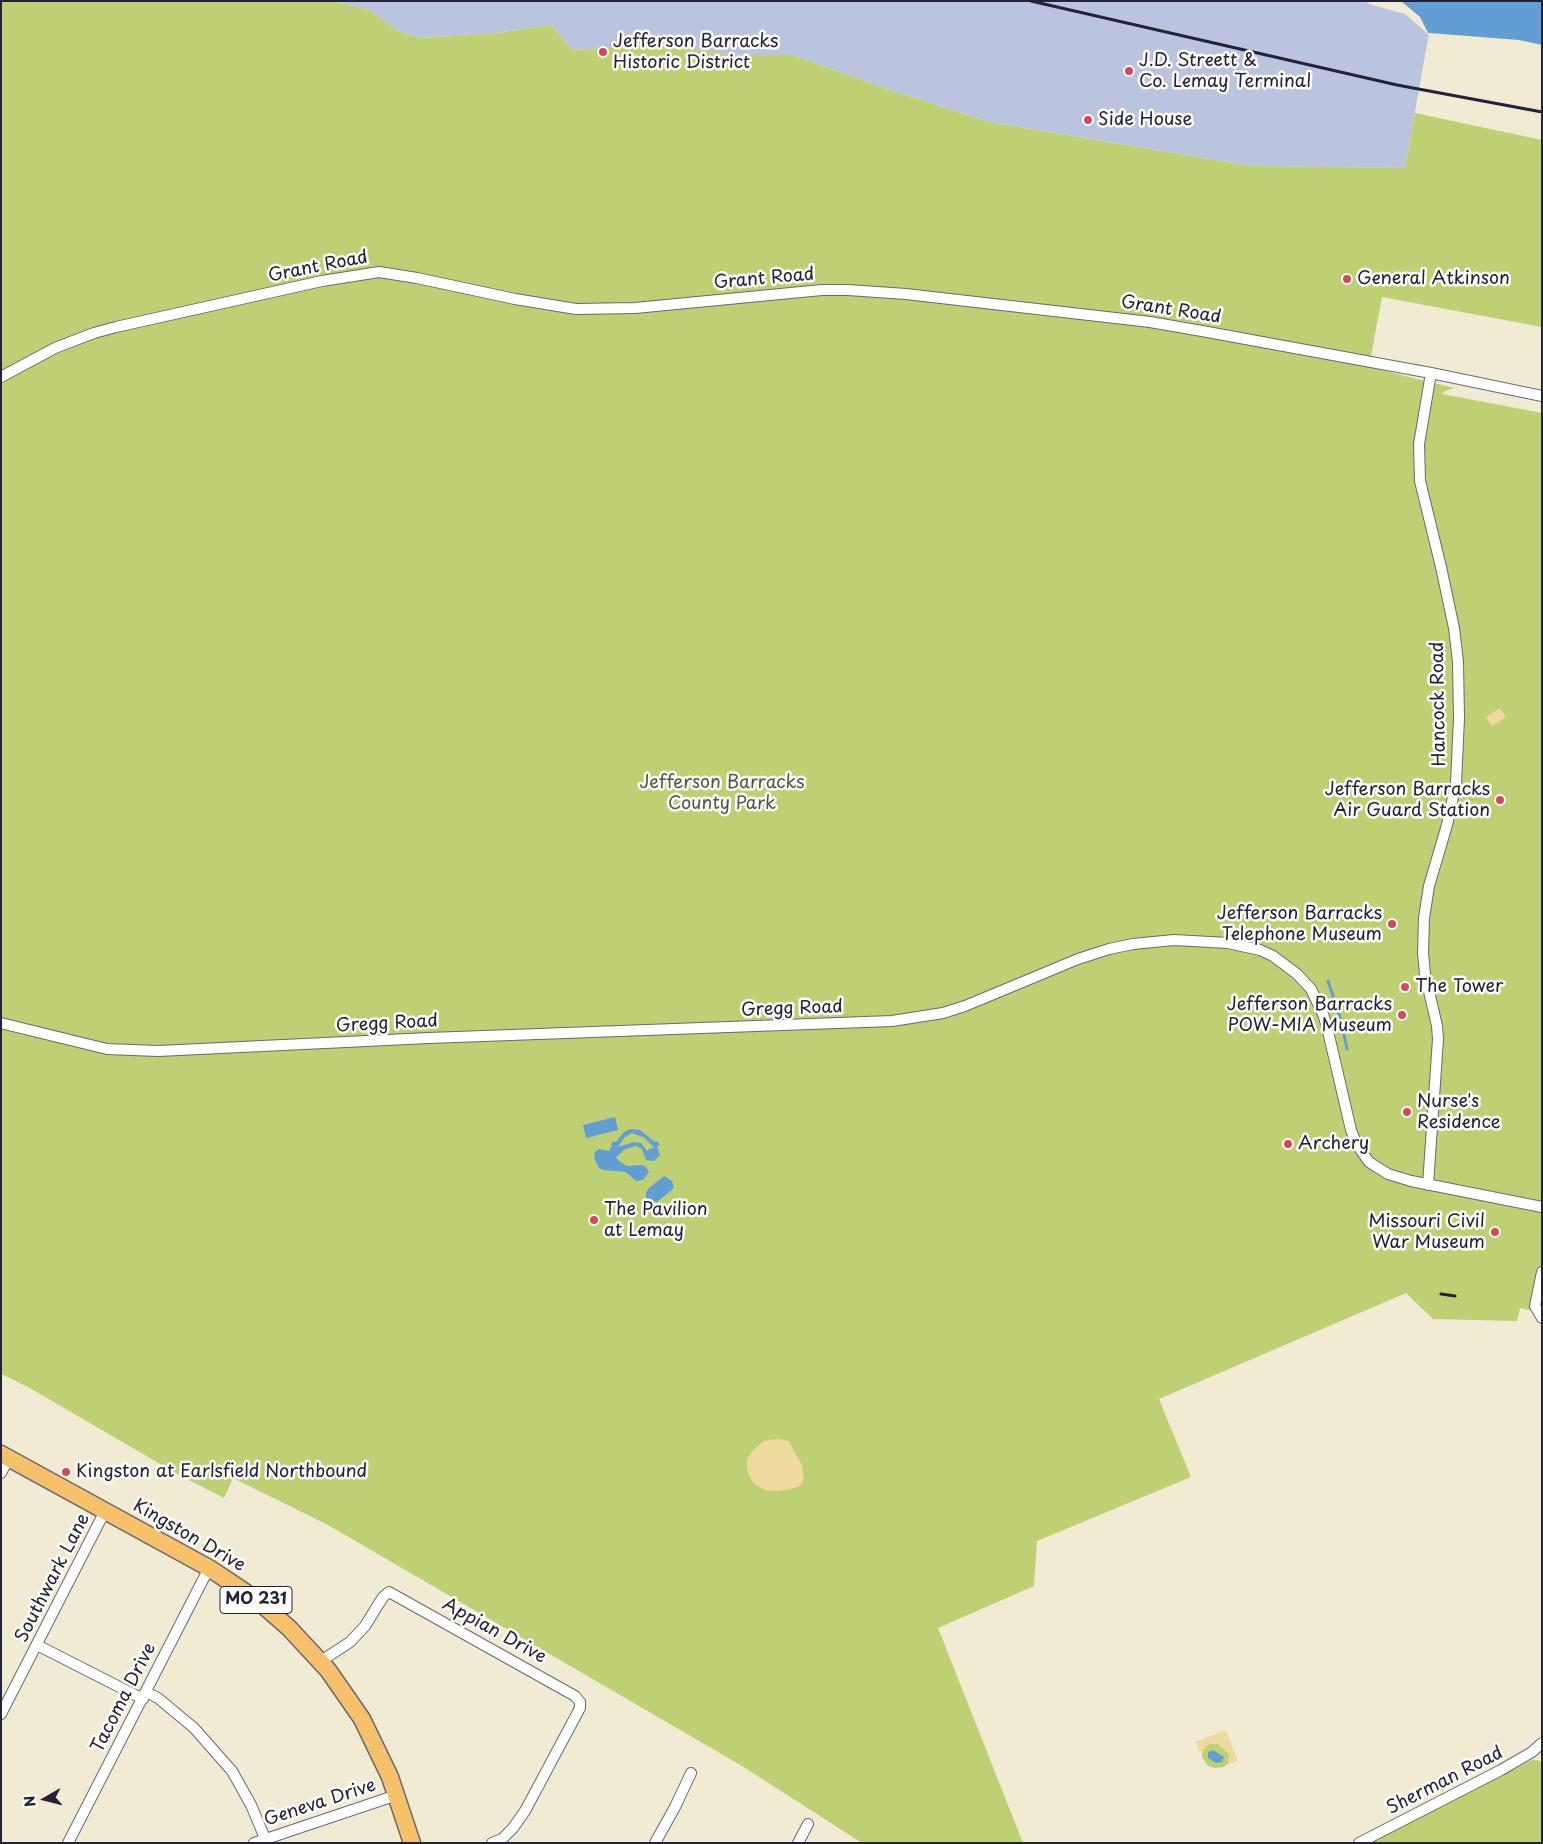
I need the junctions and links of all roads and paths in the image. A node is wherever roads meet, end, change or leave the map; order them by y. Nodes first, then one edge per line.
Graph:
1 (1431, 373) junction
2 (1, 377) edge
3 (1542, 396) edge
4 (1, 1023) edge
5 (1428, 1185) junction
6 (1542, 1206) edge
7 (1542, 1272) edge
8 (1542, 1318) edge
9 (5, 1456) edge
10 (1, 1474) edge
11 (105, 1511) junction
12 (209, 1568) junction
13 (37, 1645) junction
14 (321, 1661) junction
15 (144, 1696) junction
16 (1, 1714) edge
17 (1541, 1748) edge
18 (691, 1773) dead end
19 (397, 1795) junction
20 (808, 1824) dead end
21 (266, 1840) edge
22 (68, 1843) edge
23 (254, 1843) edge
24 (412, 1843) edge
25 (492, 1843) edge
26 (655, 1843) edge
27 (798, 1843) edge
28 (1359, 1843) edge

1 - 2 street, Grant Road
1 - 3 street, Grant Road
1 - 5 street, Hancock Road
4 - 5 street, Gregg Road
5 - 6 street, Gregg Road
7 - 8 street
9 - 10 street
9 - 11 main road, Kingston Drive / MO 231
11 - 12 main road, Kingston Drive / MO 231
11 - 13 street, Southwark Lane
12 - 14 main road, Kingston Drive / MO 231
12 - 15 street, Tacoma Drive
13 - 15 street
13 - 16 street, Southwark Lane
14 - 19 main road, Kingston Drive / MO 231
14 - 25 street, Appian Drive
15 - 21 street
15 - 22 street, Tacoma Drive
17 - 28 street, Sherman Road
18 - 26 street
19 - 21 street, Geneva Drive
19 - 24 main road, Kingston Drive / MO 231
20 - 27 street
21 - 23 street, Geneva Drive

